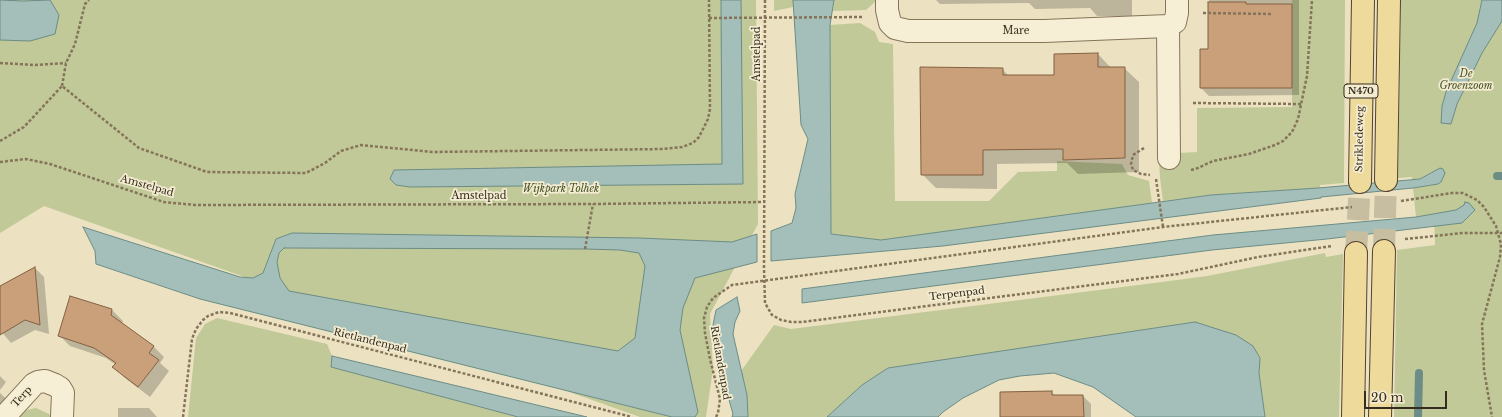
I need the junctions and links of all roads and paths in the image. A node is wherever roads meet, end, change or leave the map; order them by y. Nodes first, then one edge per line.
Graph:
1 (88, 0) edge
2 (709, 0) edge
3 (765, 0) edge
4 (887, 0) edge
5 (1312, 0) edge
6 (1363, 0) edge
7 (1389, 0) edge
8 (1174, 13) edge
9 (1272, 14) dead end
10 (765, 17) junction
11 (840, 17) dead end
12 (709, 18) junction
13 (0, 63) edge
14 (66, 63) junction
15 (62, 86) junction
16 (1169, 103) junction
17 (1300, 104) junction
18 (0, 141) edge
19 (1174, 157) junction
20 (0, 162) edge
21 (1386, 180) tunnel mouth
22 (1360, 182) tunnel mouth
23 (1401, 201) dead end
24 (764, 202) junction
25 (593, 204) junction
26 (1353, 206) dead end
27 (1163, 227) junction
28 (1500, 232) edge
29 (584, 249) dead end
30 (1384, 251) tunnel mouth
31 (1356, 252) tunnel mouth
32 (1258, 257) dead end
33 (764, 280) junction
34 (4, 417) edge
35 (62, 417) edge
36 (183, 417) edge
37 (632, 417) edge
38 (716, 417) edge
39 (1353, 417) edge
40 (1380, 417) edge
41 (1492, 417) edge

1 - 14 path
2 - 12 path
3 - 10 path, Amstelpad
4 - 8 street, Mare
5 - 17 path
6 - 22 main road, Strikledeweg / N470
7 - 21 main road, N470
8 - 9 path
8 - 16 street
10 - 11 path
10 - 12 path
10 - 24 path, Amstelpad
12 - 15 path
13 - 14 path
14 - 15 path
15 - 18 path
16 - 17 path
16 - 19 street
17 - 19 path
19 - 27 path
20 - 25 path, Amstelpad
23 - 28 path
24 - 25 path, Amstelpad
24 - 33 path, Terpenpad
25 - 29 path
26 - 27 path, Rietlandenpad
27 - 33 path, Rietlandenpad
28 - 41 path
30 - 40 main road
31 - 39 main road
32 - 33 path, Terpenpad
33 - 38 path, Rietlandenpad
34 - 35 street, Terp
36 - 37 path, Rietlandenpad

